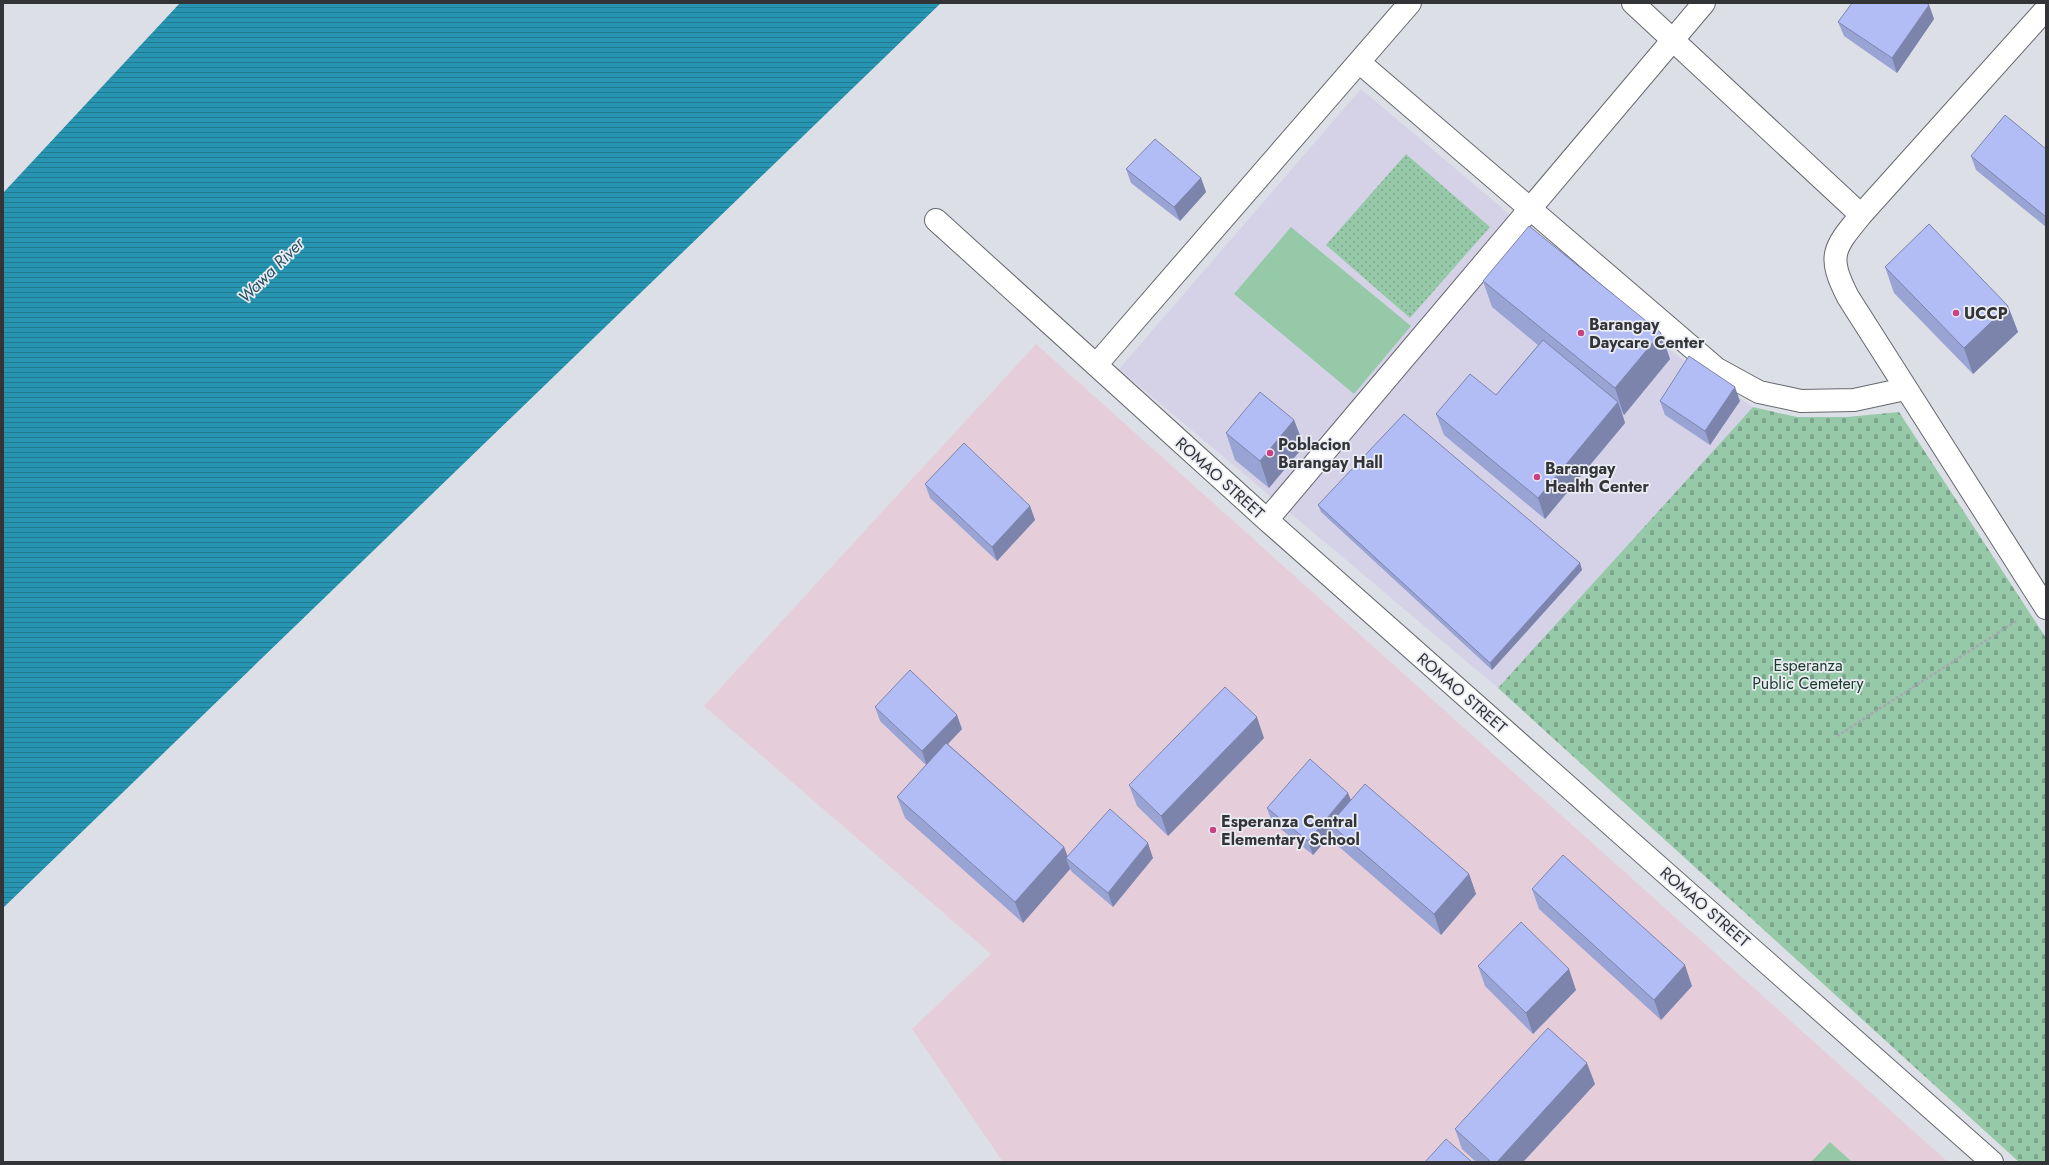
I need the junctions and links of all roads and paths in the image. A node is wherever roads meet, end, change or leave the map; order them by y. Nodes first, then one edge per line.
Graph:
1 (1410, 3) edge
2 (1633, 3) edge
3 (1704, 3) edge
4 (2046, 9) edge
5 (1672, 40) junction
6 (1359, 62) junction
7 (1530, 209) junction
8 (1861, 215) junction
9 (936, 220) dead end
10 (1096, 365) junction
11 (1905, 389) junction
12 (1267, 520) junction
13 (2045, 606) edge
14 (1837, 736) dead end
15 (1992, 1162) edge

1 - 6 street
2 - 5 street
3 - 5 street
4 - 8 street
5 - 7 street
5 - 8 street
6 - 7 street
6 - 10 street
7 - 11 street
7 - 12 street
8 - 11 street
9 - 10 street, ROMAO STREET
10 - 12 street, ROMAO STREET
11 - 13 street
12 - 15 street, ROMAO STREET
13 - 14 path

